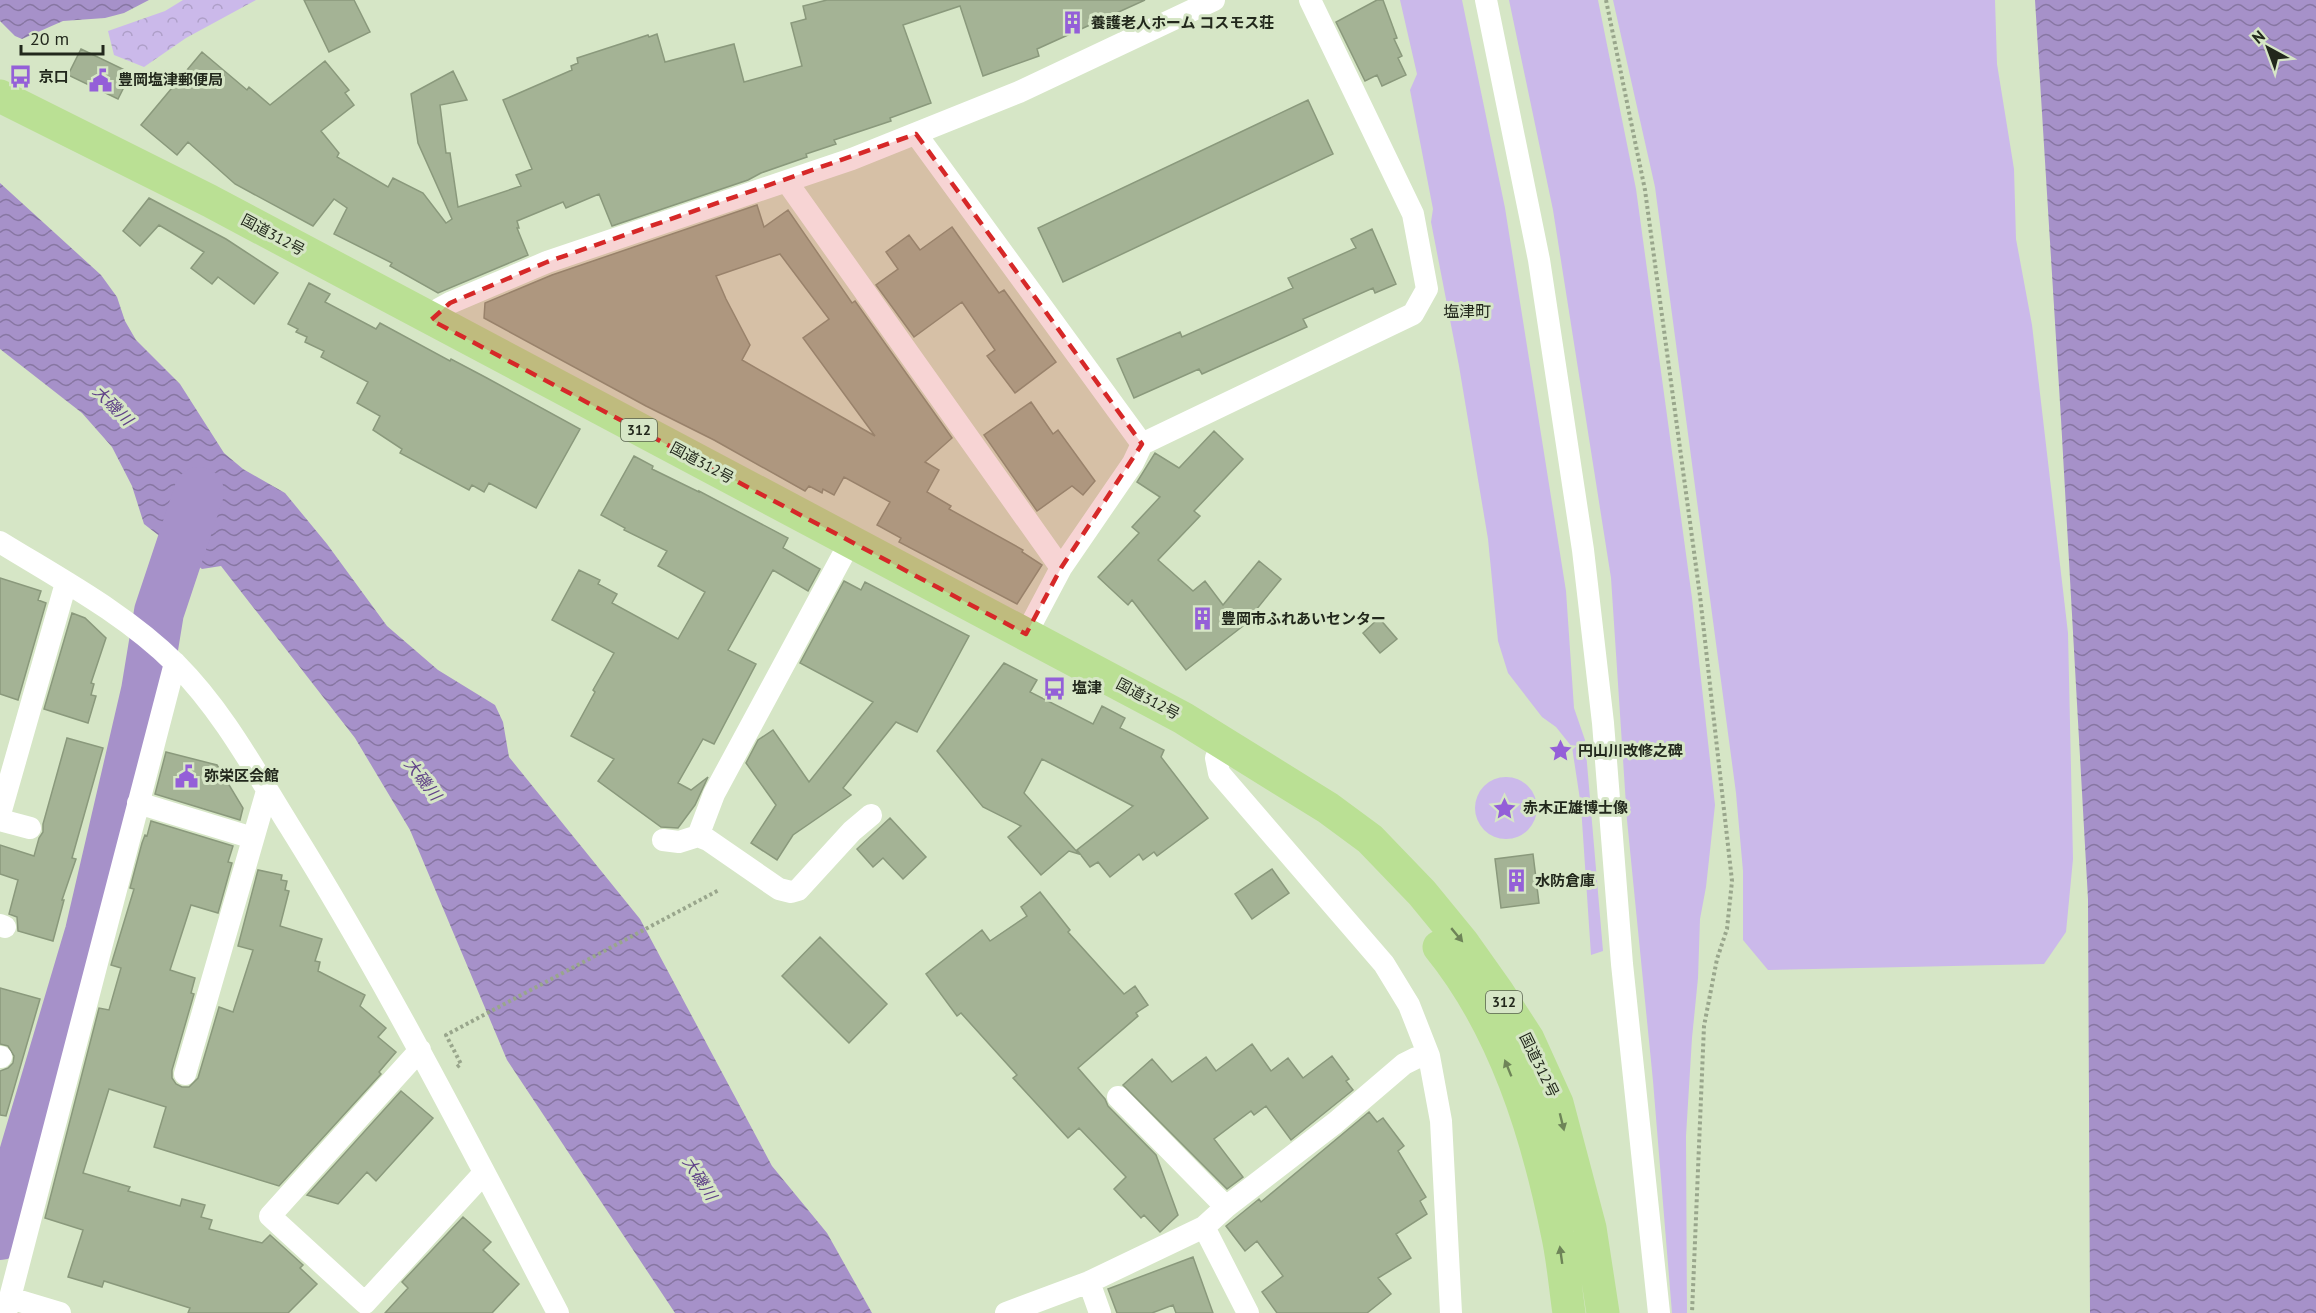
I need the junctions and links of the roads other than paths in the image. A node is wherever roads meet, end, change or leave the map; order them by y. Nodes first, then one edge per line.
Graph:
1 (1214, 0) edge
2 (1310, 0) edge
3 (1486, 0) edge
4 (0, 96) edge
5 (916, 134) junction
6 (787, 182) junction
7 (431, 320) junction
8 (1142, 444) junction
9 (0, 542) edge
10 (850, 542) junction
11 (1061, 568) junction
12 (66, 583) junction
13 (1026, 634) junction
14 (175, 663) junction
15 (1224, 743) junction
16 (1272, 773) junction
17 (267, 790) junction
18 (138, 803) junction
19 (0, 814) edge
20 (872, 815) dead end
21 (0, 820) edge
22 (30, 828) dead end
23 (698, 836) junction
24 (253, 838) junction
25 (663, 840) dead end
26 (420, 1050) junction
27 (1429, 1056) junction
28 (185, 1074) dead end
29 (1118, 1097) dead end
30 (484, 1173) junction
31 (1226, 1207) junction
32 (1204, 1227) junction
33 (1089, 1282) junction
34 (7, 1299) edge
35 (60, 1313) edge
36 (558, 1313) edge
37 (1006, 1313) edge
38 (1100, 1313) edge
39 (1248, 1313) edge
40 (1451, 1313) edge
41 (1569, 1313) edge
42 (1603, 1313) edge
43 (1659, 1313) edge

1 - 5 street
2 - 8 street
3 - 43 street
4 - 7 highway, 国道312号 / 312
5 - 6 street
5 - 8 street
6 - 7 street
6 - 11 street
7 - 10 highway, 国道312号 / 312
8 - 11 street
9 - 12 street
10 - 13 highway, 国道312号 / 312
10 - 23 street
11 - 13 street
12 - 14 street
12 - 19 street
13 - 15 highway, 国道312号 / 312
14 - 17 street
14 - 18 street
15 - 16 highway, 国道312号 / 312
15 - 27 street
41 -> 16 highway, 国道312号 / 312
16 -> 42 highway, 国道312号 / 312
17 - 24 street
17 - 26 street
18 - 24 street
18 - 34 street
20 - 23 street
21 - 22 street
23 - 25 street
24 - 28 street
26 - 30 street
26 - 30 street
27 - 31 street
27 - 40 street
29 - 31 street
30 - 36 street
31 - 32 street
32 - 33 street
32 - 39 street
33 - 37 street
33 - 38 street
34 - 35 street

